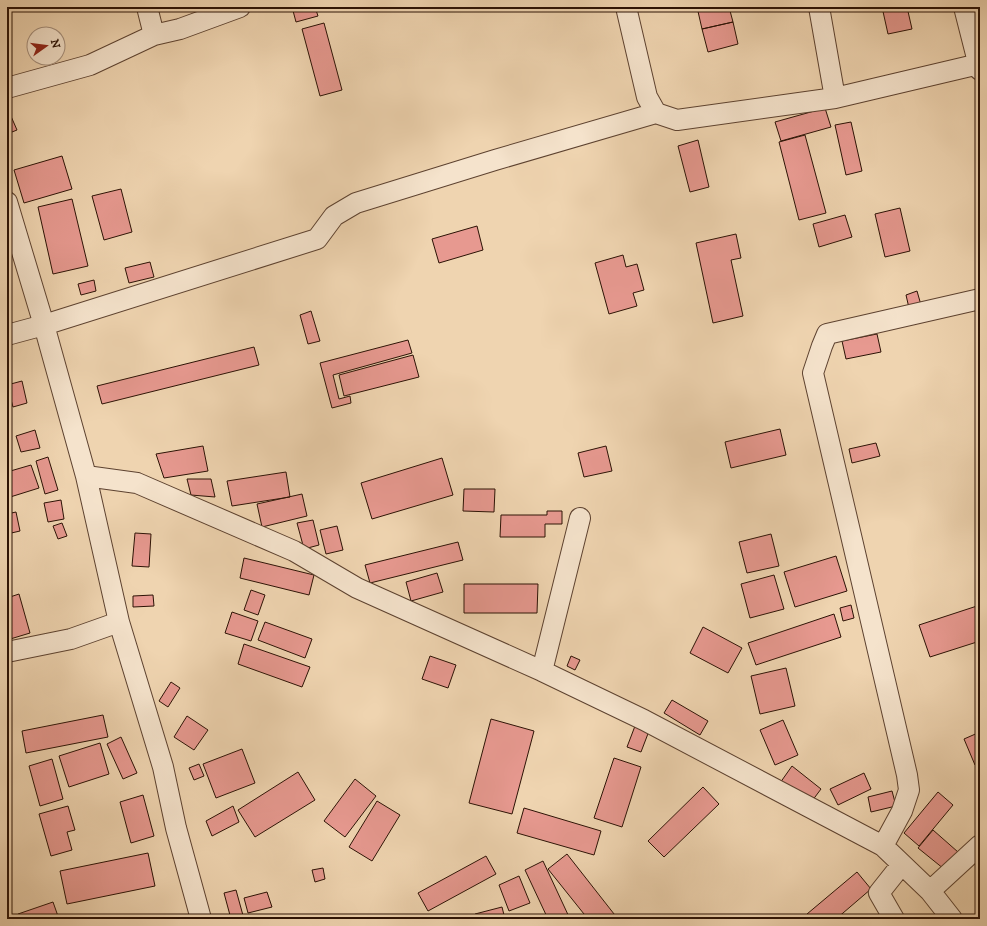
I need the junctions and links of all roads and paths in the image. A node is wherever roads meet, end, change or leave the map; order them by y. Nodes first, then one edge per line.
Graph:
1 (146, 7) edge
2 (240, 7) edge
3 (626, 7) edge
4 (819, 7) edge
5 (964, 7) edge
6 (154, 35) junction
7 (979, 67) edge
8 (7, 88) edge
9 (835, 98) junction
10 (656, 113) junction
11 (7, 202) edge
12 (980, 299) edge
13 (44, 325) junction
14 (7, 335) edge
15 (86, 476) junction
16 (580, 518) dead end
17 (119, 622) junction
18 (7, 652) edge
19 (542, 671) junction
20 (980, 845) edge
21 (883, 846) junction
22 (902, 864) junction
23 (930, 891) junction
24 (201, 919) edge
25 (894, 919) edge
26 (952, 919) edge

1 - 6 street
2 - 6 street
3 - 10 street
4 - 9 street
5 - 7 street
6 - 8 street
7 - 9 street
9 - 10 street
10 - 13 street
11 - 13 street
12 - 21 street
13 - 14 street
13 - 15 street
15 - 17 street
15 - 19 street
16 - 19 street
17 - 18 street
17 - 24 street
19 - 21 street
20 - 23 street
21 - 22 street
22 - 23 street
22 - 25 street
23 - 26 street

